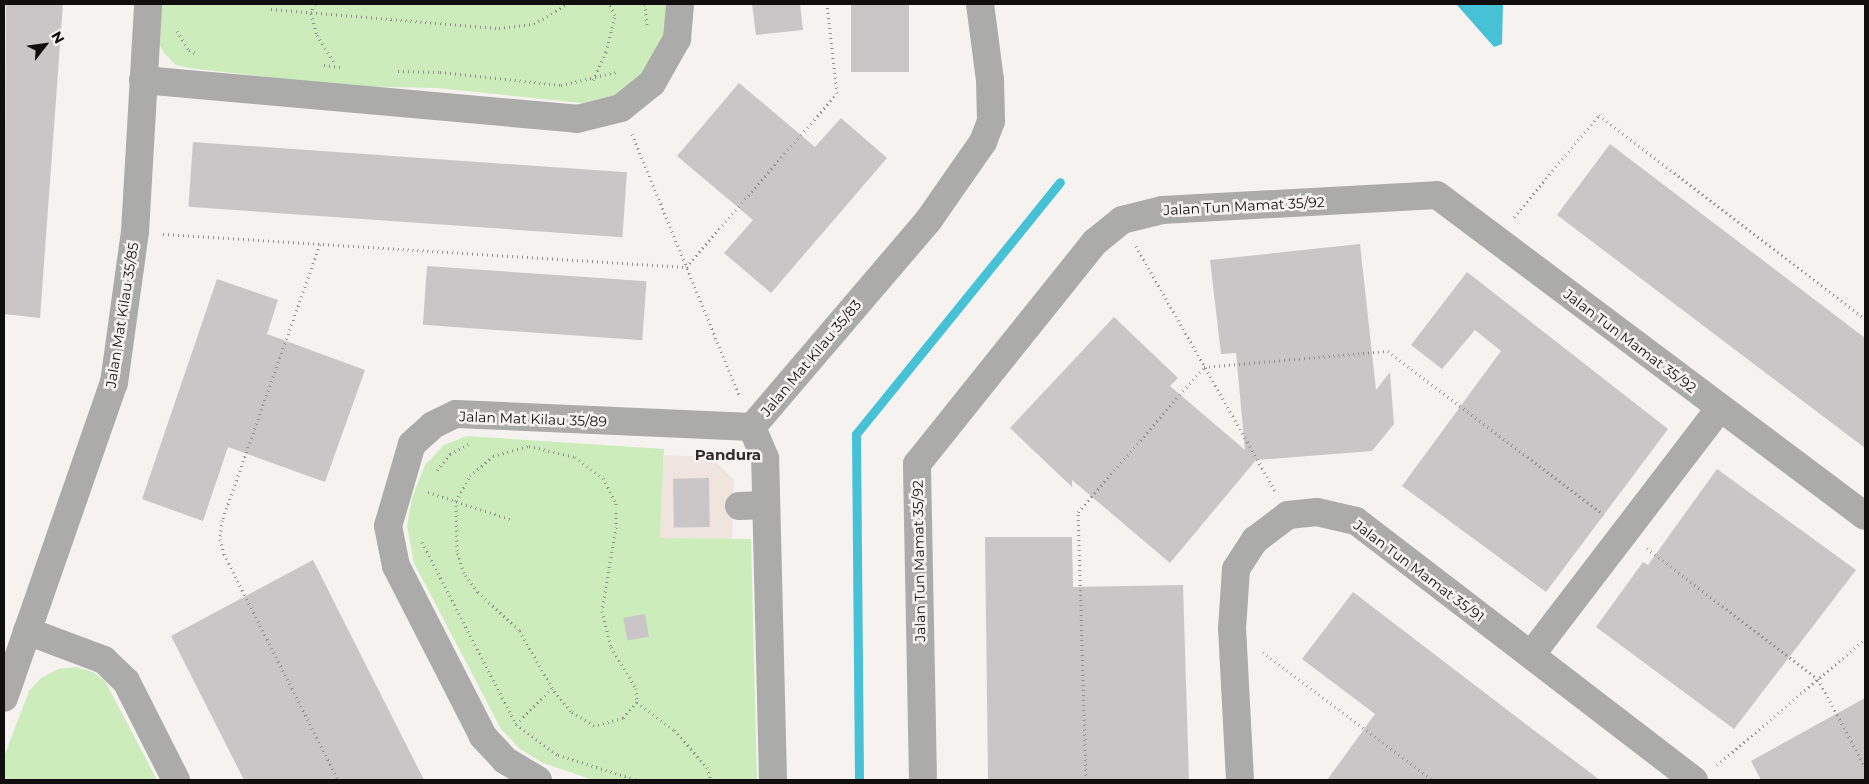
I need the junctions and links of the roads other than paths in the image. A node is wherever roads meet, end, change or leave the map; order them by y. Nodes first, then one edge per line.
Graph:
1 (148, 4) edge
2 (680, 4) edge
3 (980, 4) edge
4 (143, 80) junction
5 (1719, 409) junction
6 (752, 427) junction
7 (766, 505) junction
8 (739, 506) dead end
9 (1865, 516) edge
10 (28, 631) junction
11 (1531, 656) junction
12 (4, 698) edge
13 (1704, 774) edge
14 (176, 780) edge
15 (538, 780) edge
16 (774, 780) edge
17 (923, 780) edge
18 (1240, 780) edge

1 - 4 street, Jalan Mat Kilau 35/85
2 - 4 street
3 - 6 street, Jalan Mat Kilau 35/83
4 - 10 street, Jalan Mat Kilau 35/85
5 - 9 street, Jalan Tun Mamat 35/92
5 - 11 street
5 - 17 street, Jalan Tun Mamat 35/92
6 - 7 street, Jalan Mat Kilau 35/83
6 - 15 street, Jalan Mat Kilau 35/89
7 - 8 street
7 - 16 street, Jalan Mat Kilau 35/83
10 - 12 street, Jalan Mat Kilau 35/85
10 - 14 street
11 - 13 street, Jalan Tun Mamat 35/91
11 - 18 street, Jalan Tun Mamat 35/91

